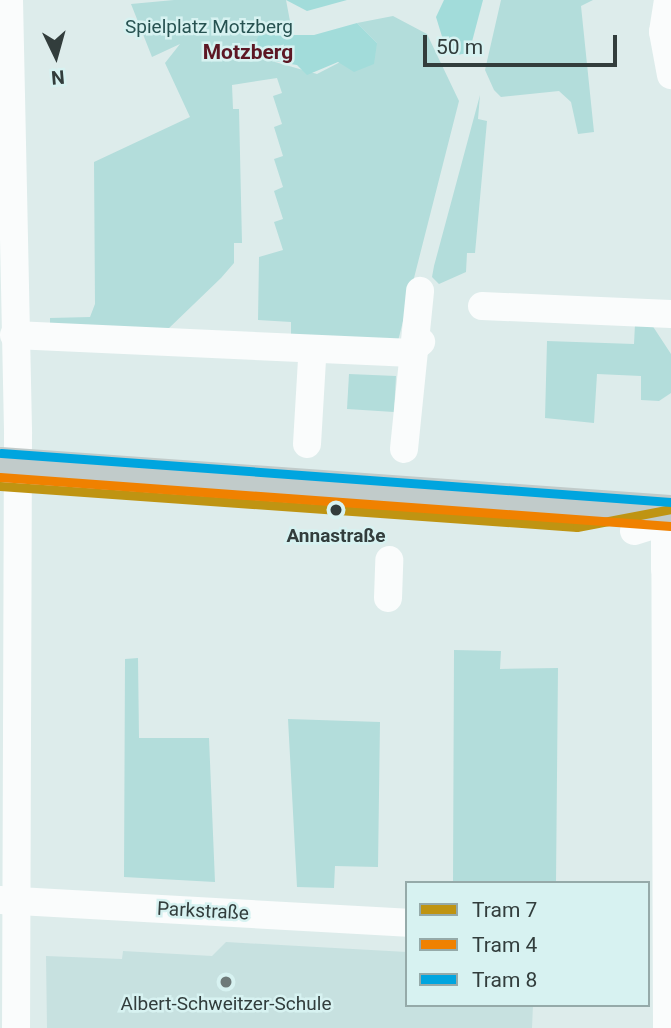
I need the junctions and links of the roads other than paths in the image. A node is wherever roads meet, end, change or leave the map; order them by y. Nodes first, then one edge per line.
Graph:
1 (9, 0) edge
2 (668, 0) edge
3 (5, 72) edge
4 (671, 75) edge
5 (420, 291) dead end
6 (482, 306) dead end
7 (671, 314) edge
8 (14, 335) junction
9 (417, 358) junction
10 (307, 444) dead end
11 (404, 449) dead end
12 (9, 476) edge
13 (671, 496) edge
14 (659, 524) edge
15 (389, 560) dead end
16 (388, 598) dead end
17 (8, 900) edge
18 (405, 923) edge
19 (662, 937) edge
20 (16, 1028) edge
21 (667, 1028) edge

1 - 3 street
2 - 4 street
3 - 8 street
5 - 9 street
6 - 7 street
8 - 9 street
8 - 12 street
9 - 10 street
9 - 11 street
12 - 14 main road
12 - 17 street
13 - 14 street
14 - 19 street
15 - 16 street
17 - 18 street, Parkstraße
17 - 20 street
19 - 21 street

